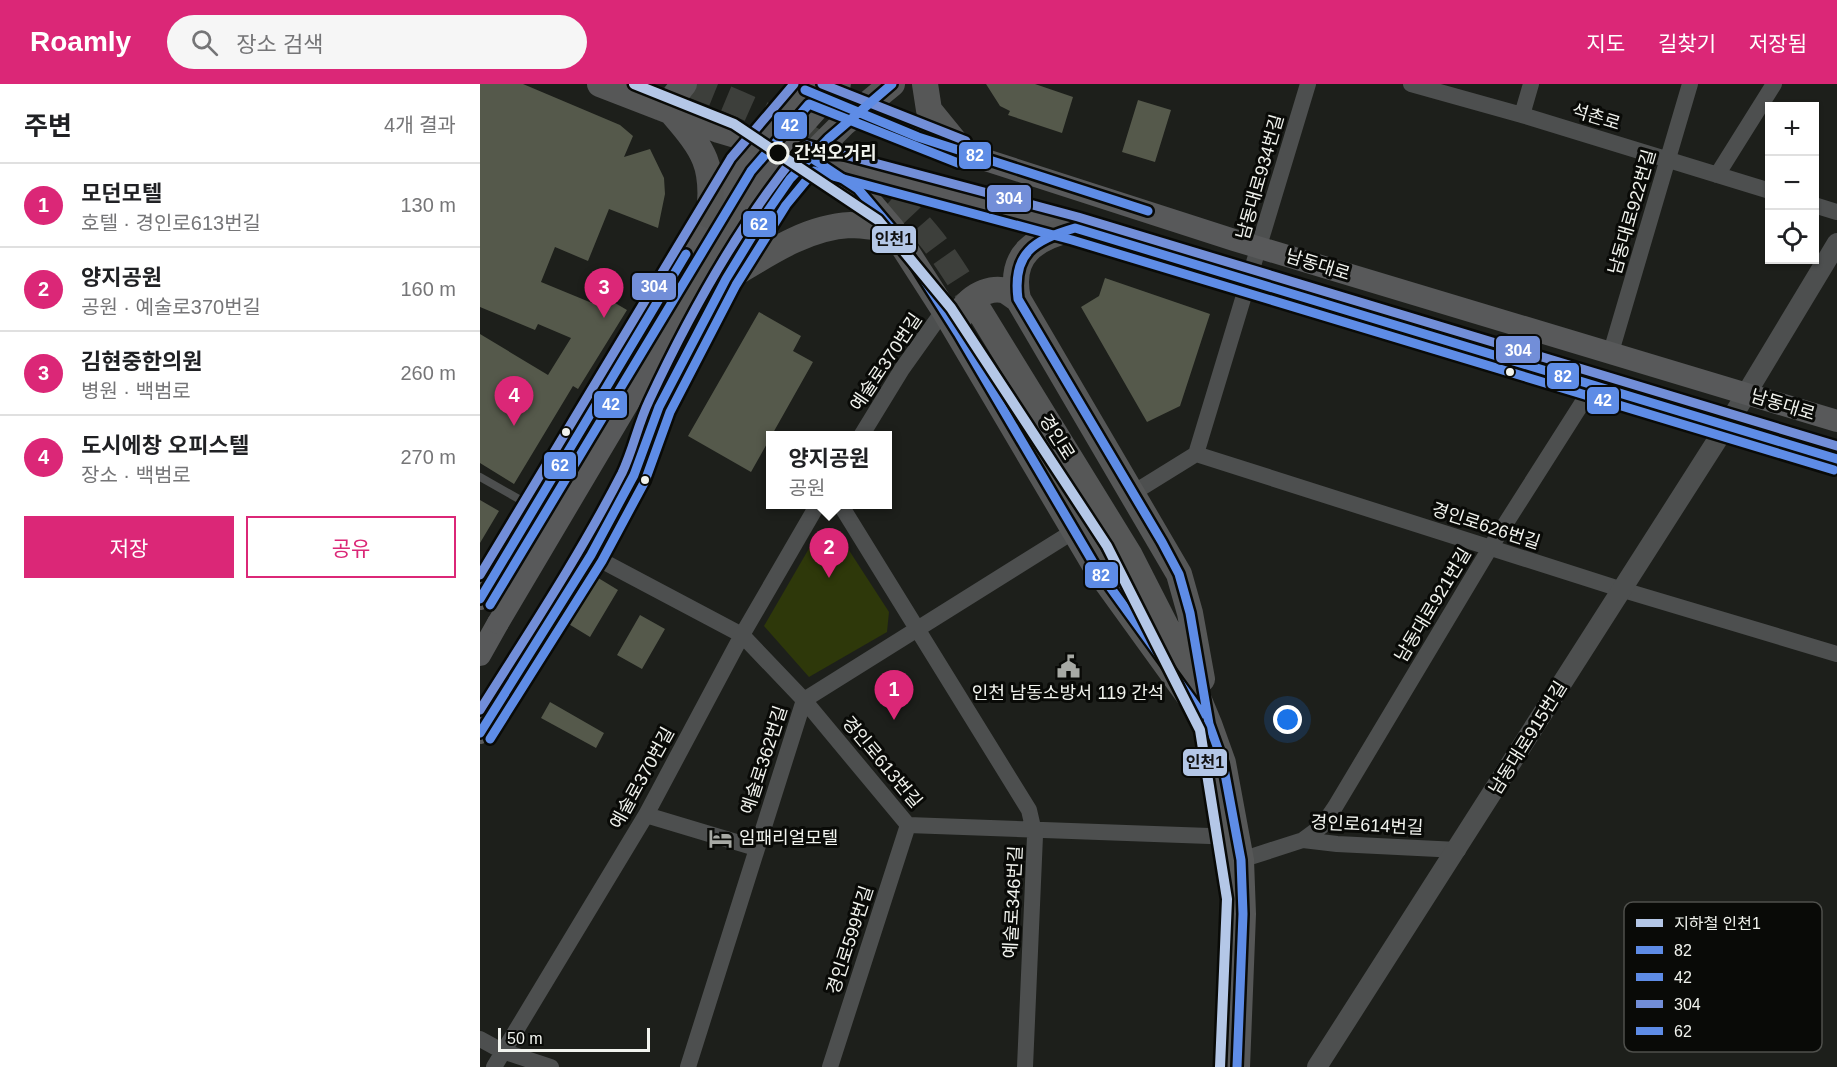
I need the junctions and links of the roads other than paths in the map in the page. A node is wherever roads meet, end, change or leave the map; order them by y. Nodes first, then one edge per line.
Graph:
1 (600, 84) edge
2 (684, 84) edge
3 (840, 84) edge
4 (892, 84) edge
5 (925, 84) edge
6 (1308, 84) edge
7 (1411, 84) edge
8 (1531, 84) edge
9 (1690, 84) edge
10 (1774, 84) edge
11 (803, 86) edge
12 (665, 109) junction
13 (857, 112) junction
14 (1522, 115) junction
15 (758, 142) junction
16 (964, 153) junction
17 (810, 157) junction
18 (1667, 159) junction
19 (1717, 175) junction
20 (1765, 189) edge
21 (1819, 206) edge
22 (1837, 212) edge
23 (709, 215) junction
24 (1074, 228) junction
25 (892, 229) junction
26 (1837, 243) edge
27 (1260, 248) junction
28 (726, 279) junction
29 (1250, 281) junction
30 (1018, 299) junction
31 (944, 310) junction
32 (980, 312) tunnel mouth
33 (958, 333) junction
34 (1611, 352) junction
35 (1593, 386) junction
36 (1737, 410) junction
37 (1837, 421) edge
38 (863, 431) edge
39 (1196, 454) junction
40 (1837, 459) edge
41 (480, 477) edge
42 (1133, 494) junction
43 (533, 507) junction
44 (815, 509) edge
45 (843, 509) edge
46 (1074, 531) junction
47 (1490, 548) junction
48 (591, 555) junction
49 (1623, 590) junction
50 (480, 599) edge
51 (918, 630) junction
52 (742, 635) junction
53 (1837, 654) edge
54 (480, 655) edge
55 (804, 700) junction
56 (1209, 724) junction
57 (480, 733) edge
58 (646, 815) junction
59 (908, 825) junction
60 (1033, 828) junction
61 (1302, 840) junction
62 (756, 848) junction
63 (1239, 849) junction
64 (1458, 850) junction
65 (480, 1039) edge
66 (502, 1051) junction
67 (494, 1067) edge
68 (551, 1067) edge
69 (688, 1067) edge
70 (830, 1067) edge
71 (1024, 1067) edge
72 (1237, 1067) edge
73 (1317, 1067) edge

1 - 12 main road, 경인로
2 - 12 main road
3 - 54 main road, bridge
4 - 13 main road
5 - 16 main road
6 - 27 street, 남동대로934번길
7 - 14 street, 석촌로
8 - 14 street
9 - 18 street, 남동대로922번길
10 - 19 street
11 - 13 main road, 남동대로
11 - 15 main road
12 - 15 main road, 경인로
12 - 23 main road
13 - 16 main road, 남동대로
13 - 17 main road
14 - 18 street, 석촌로
15 - 17 main road, 경인로
15 - 23 main road
16 - 27 main road, 남동대로
17 - 24 main road
17 - 25 main road, 경인로
17 - 28 main road
18 - 19 street, 석촌로
18 - 34 street, 남동대로922번길
19 - 20 street, 석촌로
21 - 22 street
23 - 43 main road
24 - 29 main road
24 - 30 main road
25 - 28 main road
25 - 31 main road, 경인로
26 - 36 street, 남동대로915번길
27 - 29 street, 남동대로934번길
27 - 34 main road, 남동대로
28 - 48 main road
29 - 35 main road
29 - 39 street, 남동대로934번길
30 - 33 main road
30 - 42 main road, 경인로
31 - 33 main road, 경인로
31 - 38 street, 예술로370번길
32 - 56 main road, 경인로
33 - 46 main road, 경인로
34 - 36 main road, 남동대로
35 - 36 main road
35 - 47 street, 남동대로921번길
36 - 37 main road, 남동대로
36 - 40 main road
36 - 49 street, 남동대로915번길
39 - 42 street
39 - 47 street, 경인로626번길
41 - 43 lane
42 - 56 main road, 경인로
43 - 50 main road
44 - 52 street, 예술로370번길
45 - 51 street, 예술로346번길
46 - 51 street, 예술로362번길
46 - 56 main road, 경인로
47 - 49 street, 경인로626번길
47 - 61 street, 남동대로921번길
48 - 52 street, 경인로613번길
48 - 57 main road
49 - 53 street, 경인로626번길
49 - 64 street, 남동대로915번길
51 - 55 street, 예술로362번길
51 - 60 street, 예술로346번길
52 - 55 street, 경인로613번길
52 - 58 street, 예술로370번길
55 - 59 street, 경인로613번길
55 - 62 street, 예술로362번길
56 - 63 main road, 경인로
58 - 62 street
58 - 66 street, 예술로370번길
59 - 60 street, 경인로613번길
59 - 70 street, 경인로599번길
60 - 63 street, 경인로613번길
60 - 71 street, 예술로346번길
61 - 63 street, 경인로614번길
61 - 64 street, 경인로614번길
62 - 69 street, 예술로362번길
63 - 72 main road, 경인로
64 - 73 street, 남동대로915번길
65 - 66 street
66 - 67 street, 예술로370번길
66 - 68 street

